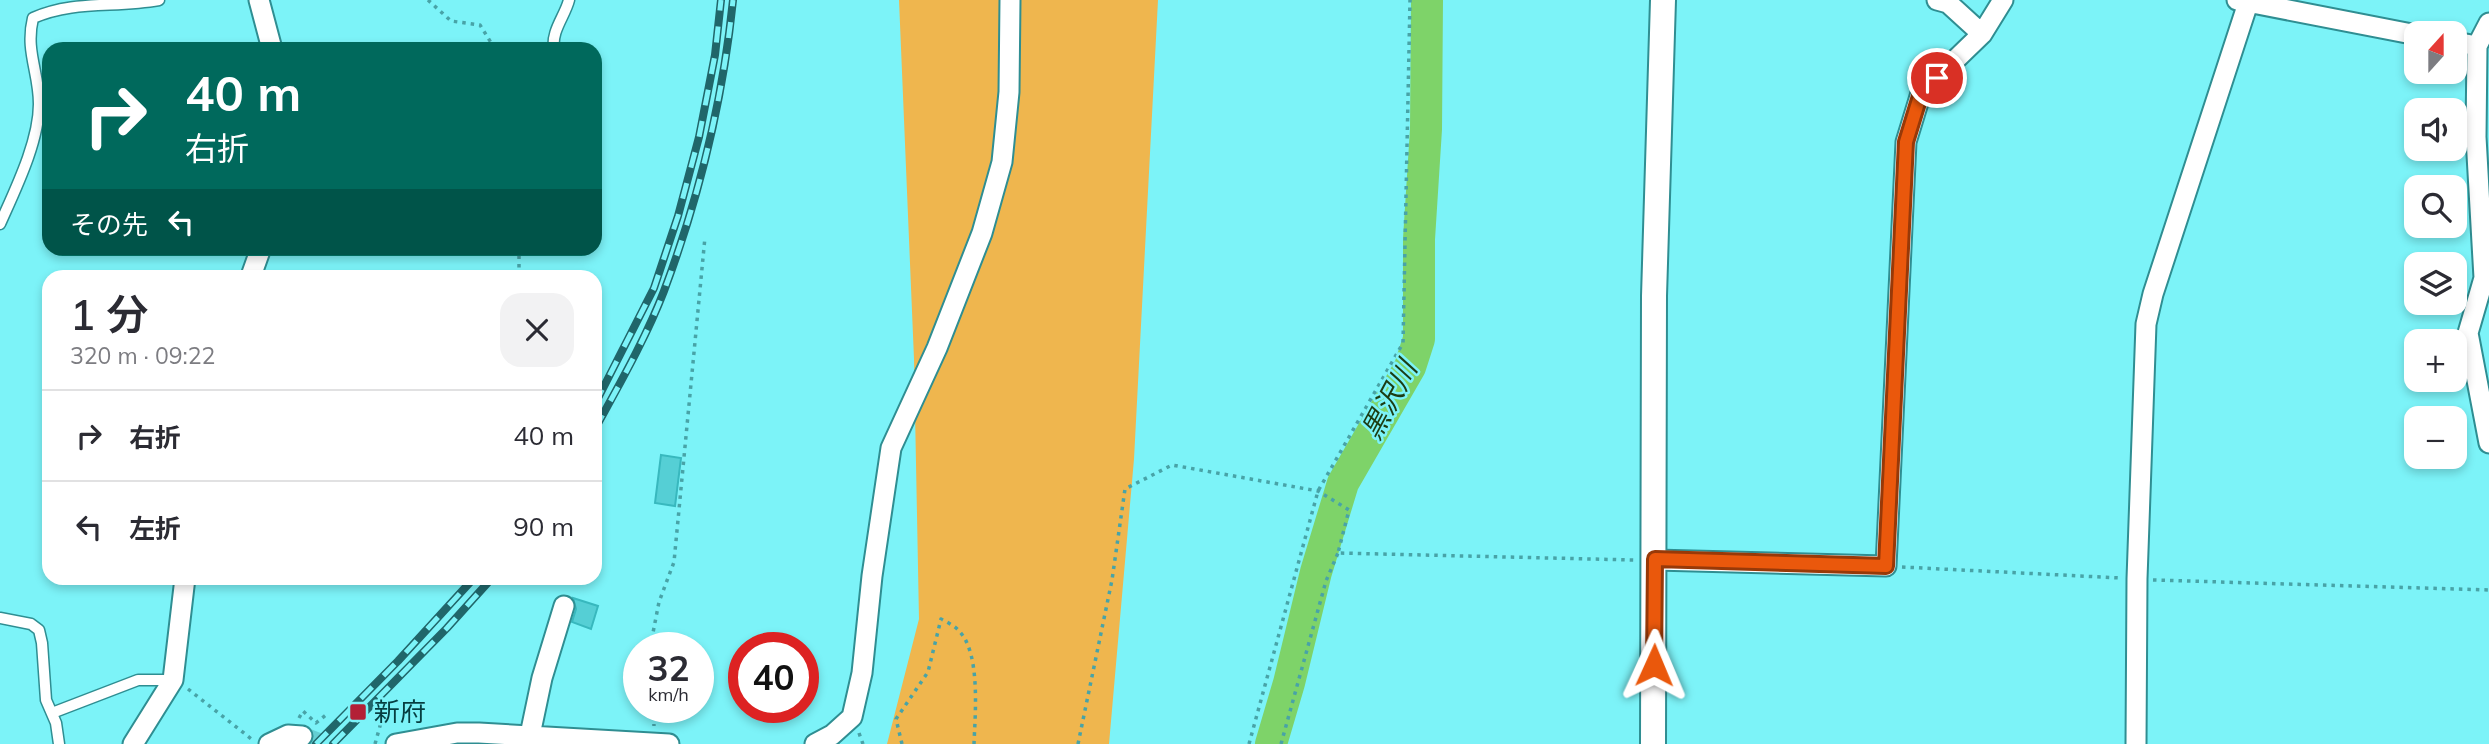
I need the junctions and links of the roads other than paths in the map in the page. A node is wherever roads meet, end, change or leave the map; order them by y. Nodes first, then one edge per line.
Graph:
1 (159, 0) edge
2 (259, 0) edge
3 (569, 0) edge
4 (1010, 0) edge
5 (1663, 0) edge
6 (1937, 0) edge
7 (2003, 0) edge
8 (2242, 1) edge
9 (2489, 23) edge
10 (2404, 32) edge
11 (1982, 34) junction
12 (270, 42) edge
13 (553, 42) edge
14 (2468, 44) edge
15 (2477, 46) junction
16 (2485, 209) edge
17 (0, 224) edge
18 (2489, 443) edge
19 (1655, 559) junction
20 (184, 585) edge
21 (564, 606) dead end
22 (0, 618) edge
23 (173, 680) junction
24 (52, 713) junction
25 (302, 736) tunnel mouth
26 (530, 736) junction
27 (478, 738) edge
28 (59, 744) edge
29 (133, 744) edge
30 (269, 744) edge
31 (396, 744) edge
32 (669, 744) edge
33 (815, 744) edge
34 (1653, 744) edge
35 (2136, 744) edge

1 - 17 lane
2 - 12 street
3 - 13 lane
4 - 33 street
5 - 19 street
6 - 11 street
7 - 11 street
8 - 10 street
8 - 35 street
9 - 15 street
11 - 19 street
14 - 15 street
15 - 16 street
16 - 18 street
19 - 34 street
20 - 23 street
21 - 26 street
22 - 24 lane
23 - 24 lane
23 - 29 street
24 - 28 lane
25 - 30 street
26 - 27 street
26 - 32 street
27 - 31 street

